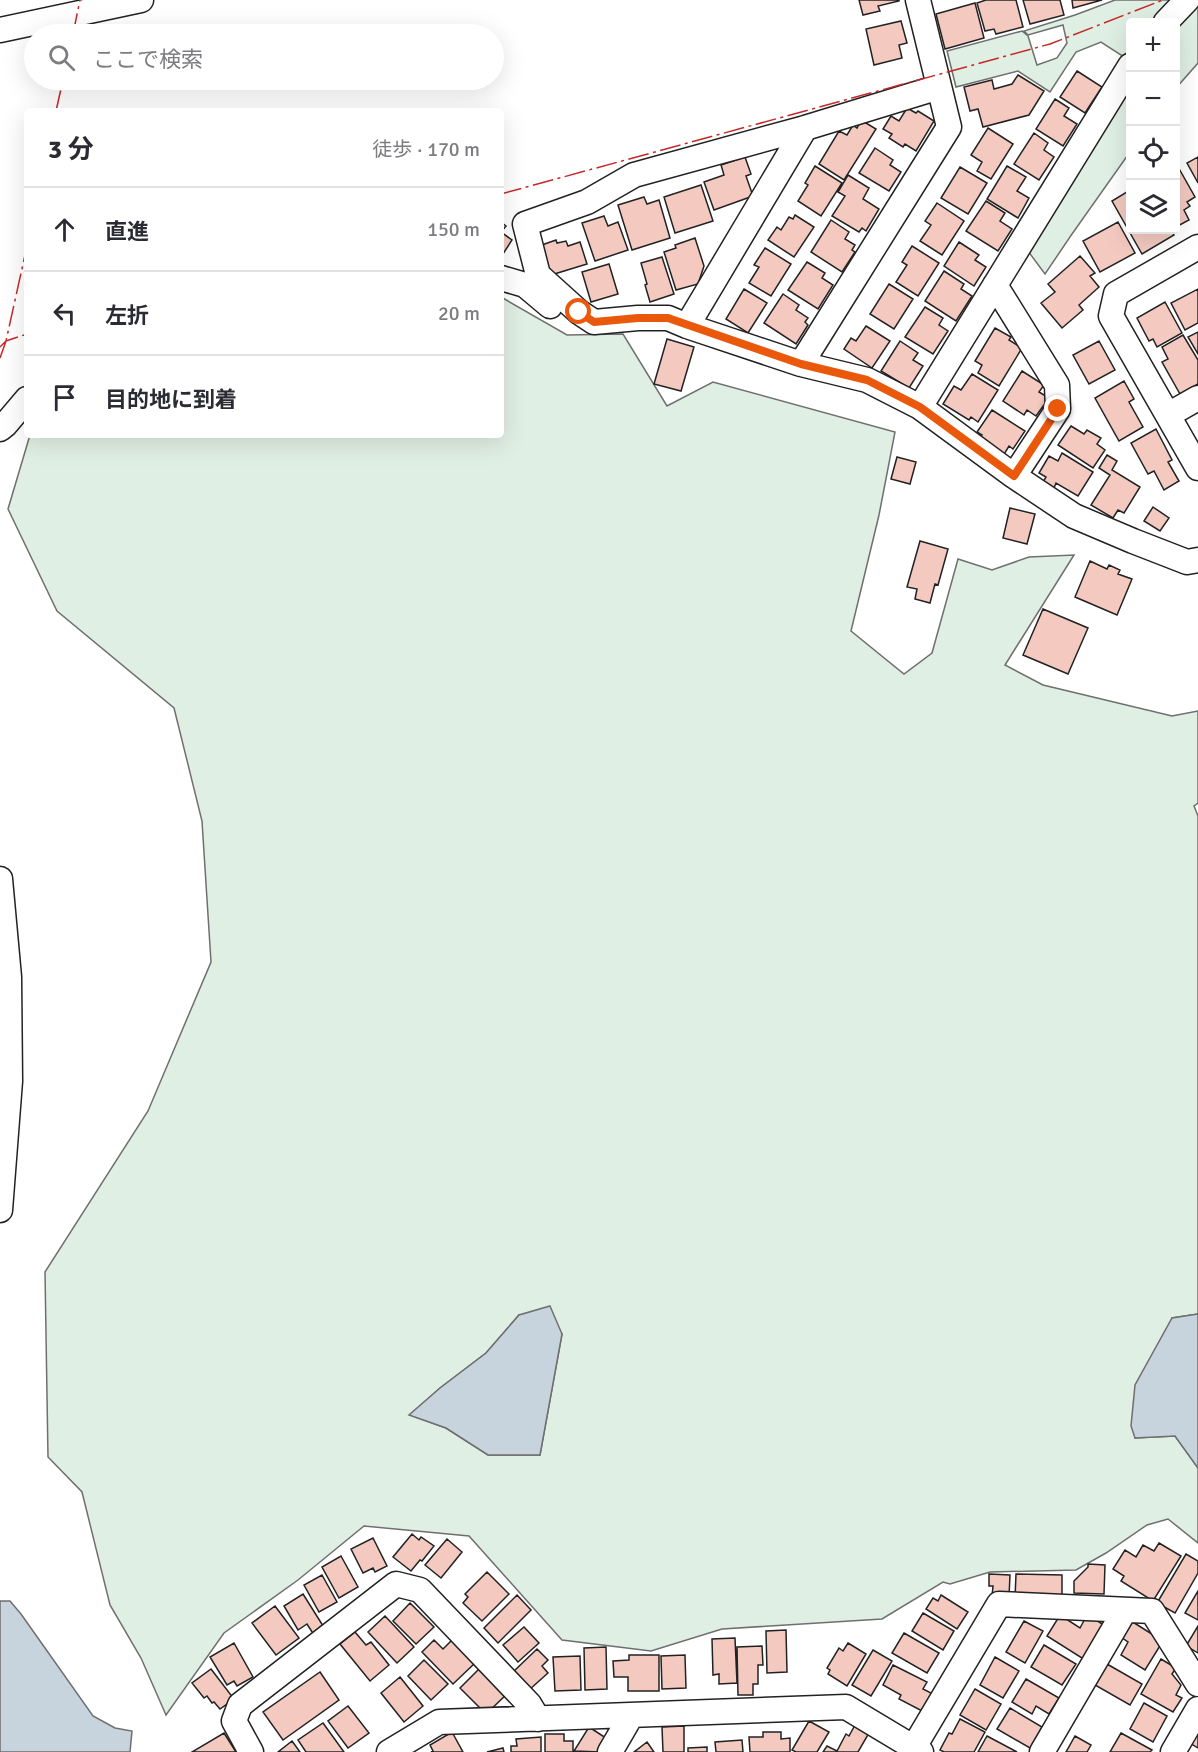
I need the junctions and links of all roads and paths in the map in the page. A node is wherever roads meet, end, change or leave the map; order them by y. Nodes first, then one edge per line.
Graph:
1 (141, 0) edge
2 (918, 0) edge
3 (1187, 0) edge
4 (1170, 18) edge
5 (28, 24) edge
6 (24, 25) edge
7 (0, 30) edge
8 (1127, 72) edge
9 (939, 87) junction
10 (805, 128) junction
11 (1198, 247) edge
12 (504, 279) edge
13 (994, 285) junction
14 (594, 322) junction
15 (687, 326) junction
16 (801, 364) junction
17 (1198, 398) edge
18 (24, 403) edge
19 (920, 407) junction
20 (1168, 415) junction
21 (0, 429) edge
22 (1198, 468) edge
23 (1014, 476) junction
24 (1198, 560) edge
25 (0, 879) edge
26 (0, 1210) edge
27 (1125, 1610) junction
28 (1198, 1684) edge
29 (1198, 1709) edge
30 (631, 1716) junction
31 (538, 1719) junction
32 (397, 1750) edge
33 (916, 1751) edge
34 (251, 1752) edge
35 (610, 1752) edge
36 (1042, 1752) edge
37 (1173, 1752) edge

1 - 5 street
2 - 9 street
3 - 4 street
6 - 7 street
8 - 13 street
9 - 10 street
9 - 16 street
10 - 14 street
10 - 15 street
11 - 20 street
12 - 14 street
13 - 19 street
13 - 23 street
14 - 15 street
15 - 16 street
16 - 19 street
17 - 20 street
18 - 21 street
19 - 23 street
20 - 22 street
23 - 24 street
25 - 26 street
27 - 28 street
27 - 33 street
27 - 36 street
29 - 37 street
30 - 31 street
30 - 33 street
30 - 35 street
31 - 32 street
31 - 34 street

